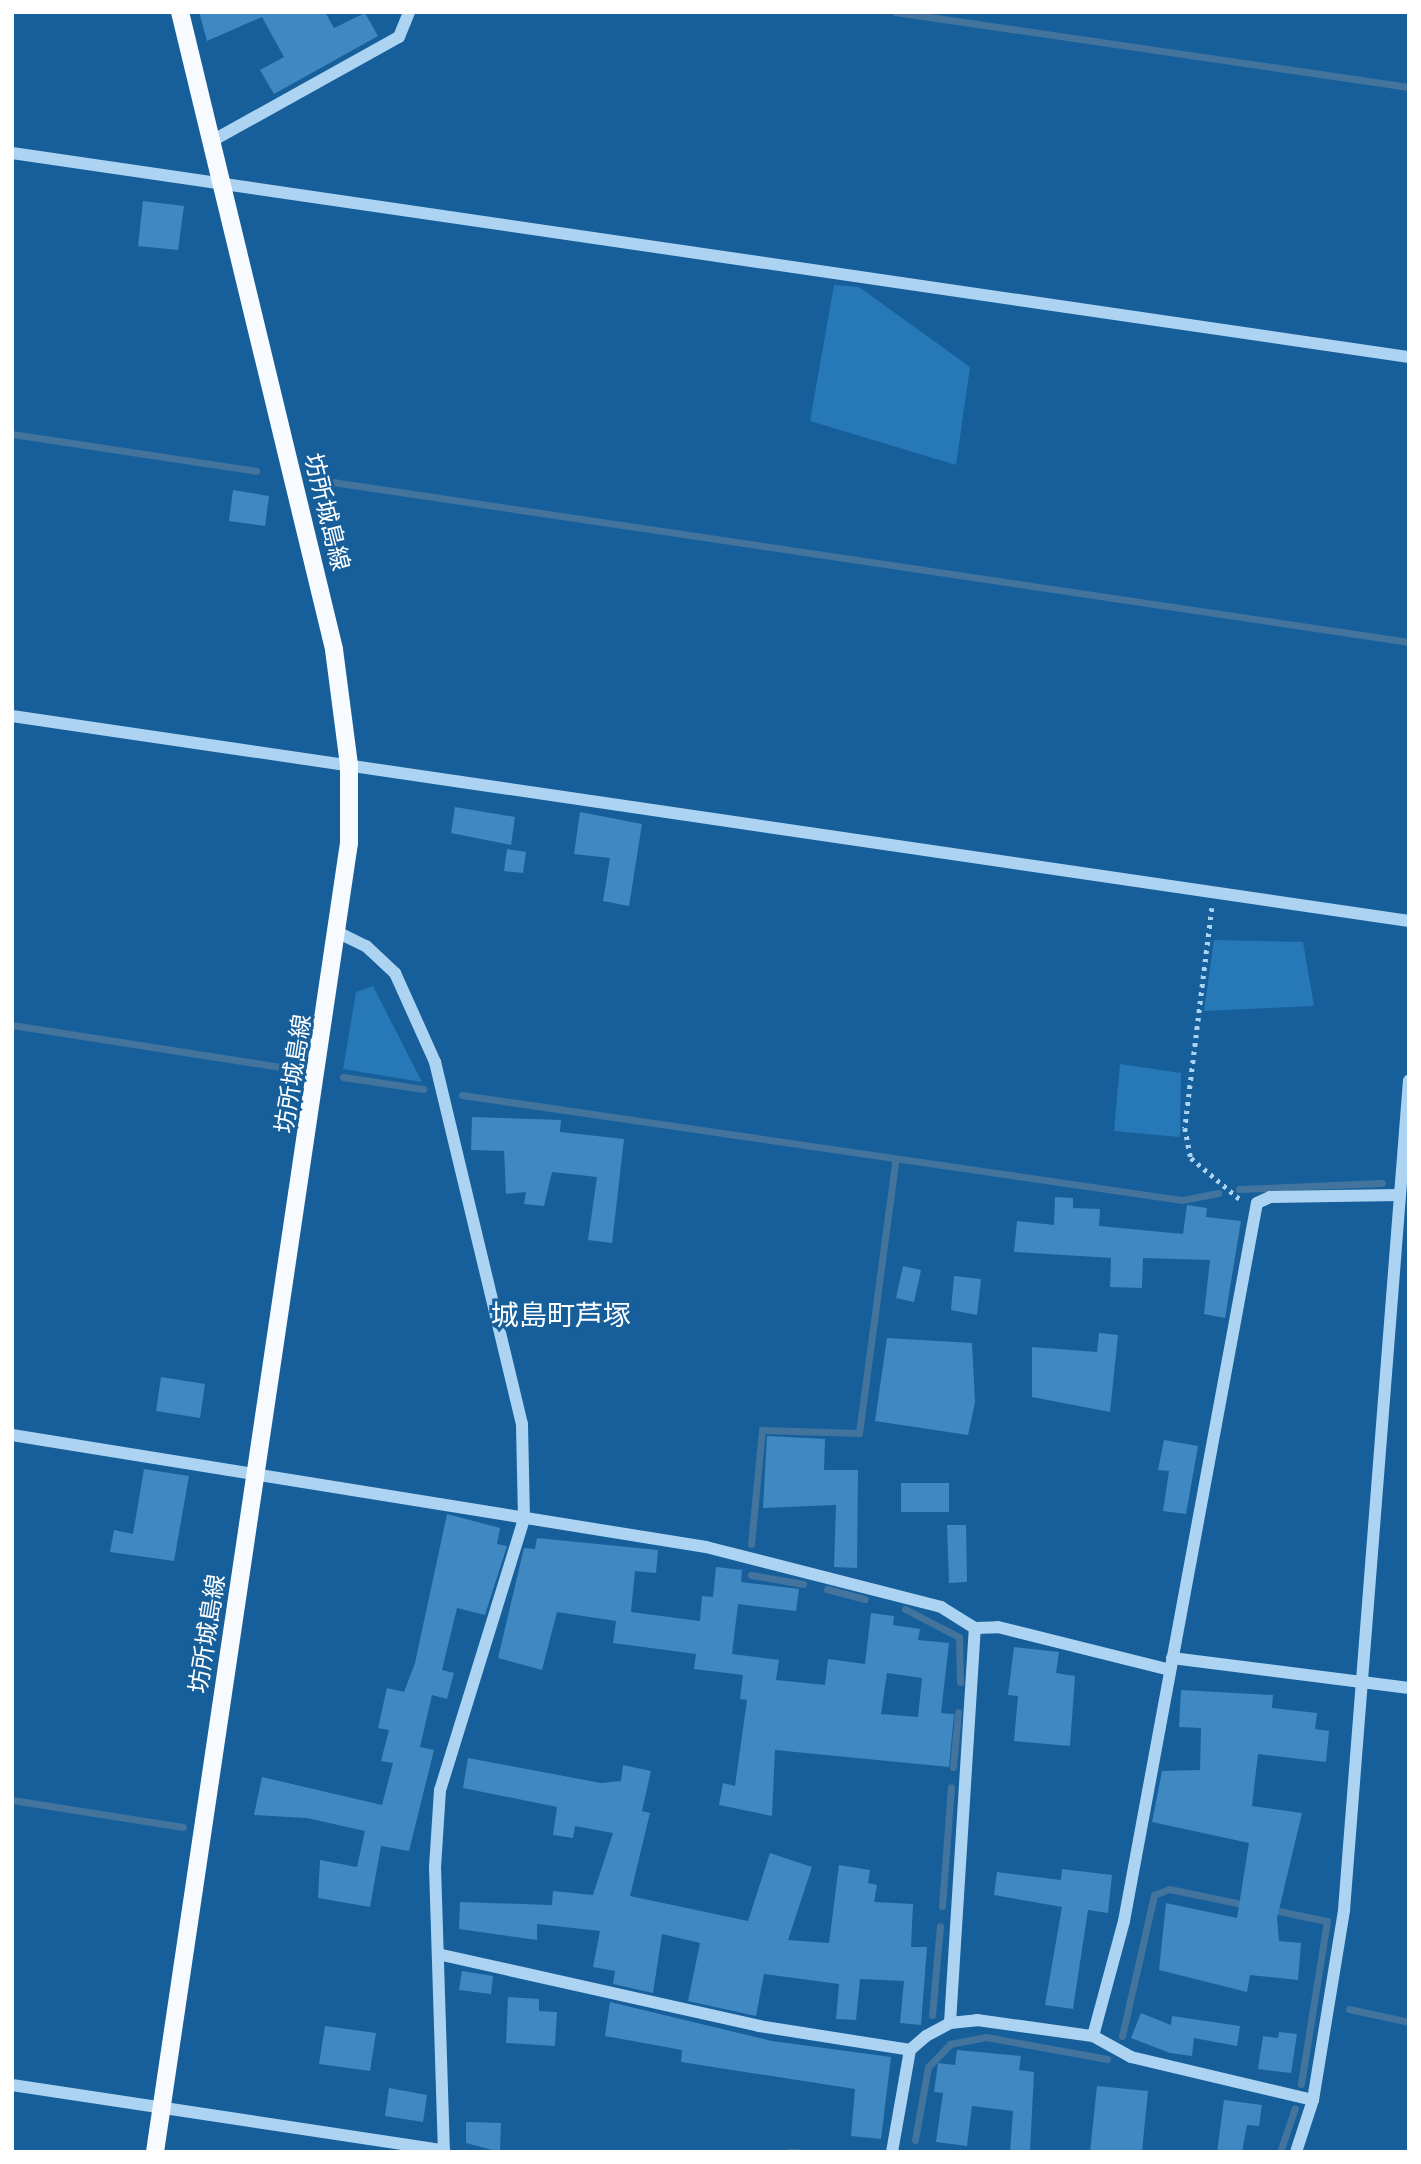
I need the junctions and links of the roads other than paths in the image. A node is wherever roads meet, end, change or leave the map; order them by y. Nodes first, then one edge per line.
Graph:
1 (180, 12) edge
2 (409, 12) edge
3 (210, 142) junction
4 (12, 153) edge
5 (221, 184) junction
6 (1409, 357) edge
7 (12, 716) edge
8 (349, 765) junction
9 (1409, 921) edge
10 (341, 934) junction
11 (1409, 1081) edge
12 (1399, 1195) junction
13 (12, 1435) edge
14 (258, 1472) junction
15 (524, 1519) junction
16 (975, 1628) junction
17 (1170, 1664) junction
18 (1361, 1682) junction
19 (1409, 1688) edge
20 (442, 1955) junction
21 (950, 2022) junction
22 (1093, 2036) junction
23 (910, 2050) junction
24 (12, 2085) edge
25 (1313, 2100) junction
26 (161, 2108) junction
27 (444, 2151) edge
28 (155, 2152) edge
29 (892, 2152) edge
30 (1296, 2152) edge

1 - 3 main road, 坊所城島線
2 - 3 street
3 - 5 main road, 坊所城島線
4 - 5 street
5 - 6 street
5 - 8 main road, 坊所城島線
7 - 8 street
8 - 9 street
8 - 10 main road, 坊所城島線
10 - 14 main road, 坊所城島線
10 - 15 street
11 - 12 street
12 - 17 street
12 - 18 street
13 - 14 street
14 - 15 street
14 - 26 main road, 坊所城島線
15 - 16 street
15 - 20 street
16 - 17 street
16 - 21 street
17 - 18 street
17 - 22 street
18 - 19 street
18 - 25 street
20 - 23 street
20 - 27 street
21 - 22 street
21 - 23 street
22 - 25 street
23 - 29 street
24 - 26 street
25 - 30 street
26 - 27 street
26 - 28 main road, 坊所城島線

